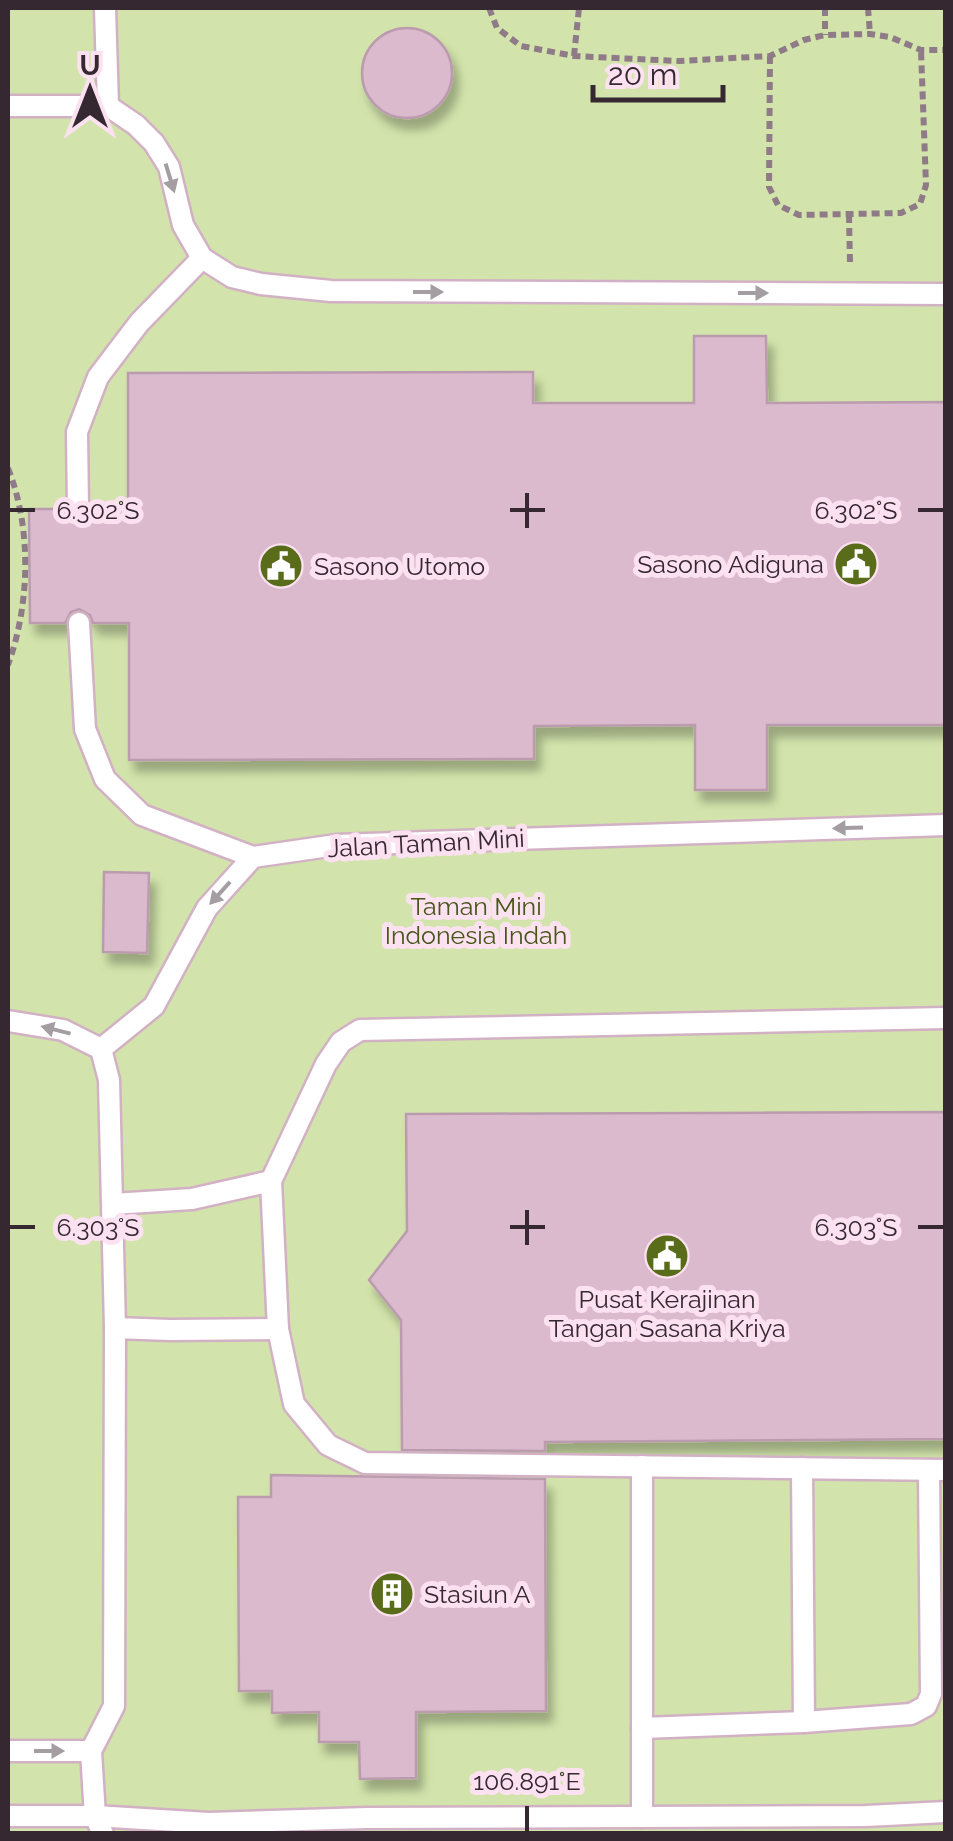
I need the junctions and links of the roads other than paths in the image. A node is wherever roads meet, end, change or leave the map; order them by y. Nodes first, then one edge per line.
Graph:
1 (106, 8) edge
2 (8, 106) edge
3 (108, 106) junction
4 (202, 258) junction
5 (946, 294) edge
6 (78, 510) dead end
7 (79, 624) dead end
8 (946, 825) edge
9 (253, 857) junction
10 (946, 1018) edge
11 (8, 1021) edge
12 (101, 1049) junction
13 (270, 1181) junction
14 (113, 1204) junction
15 (115, 1328) junction
16 (278, 1329) junction
17 (642, 1466) junction
18 (802, 1468) junction
19 (937, 1470) edge
20 (804, 1722) junction
21 (642, 1728) junction
22 (8, 1751) edge
23 (91, 1751) junction
24 (8, 1816) edge
25 (642, 1818) junction
26 (933, 1820) edge
27 (99, 1825) edge

1 - 3 lane
2 - 3 lane
3 -> 4 lane
4 -> 5 lane
4 - 6 lane
7 - 9 lane
8 -> 9 lane, Jalan Taman Mini
9 -> 12 lane
10 - 13 lane
12 -> 11 lane
12 - 14 lane
13 - 14 lane
13 - 16 lane
14 - 15 lane
15 - 16 lane
15 - 23 lane
16 - 17 lane
17 - 18 lane
17 - 21 lane
18 - 19 lane
18 - 20 lane
19 - 20 lane
20 - 21 lane
21 - 25 lane
22 -> 23 lane
23 - 27 lane
24 - 27 lane
25 - 26 lane
25 - 27 lane

